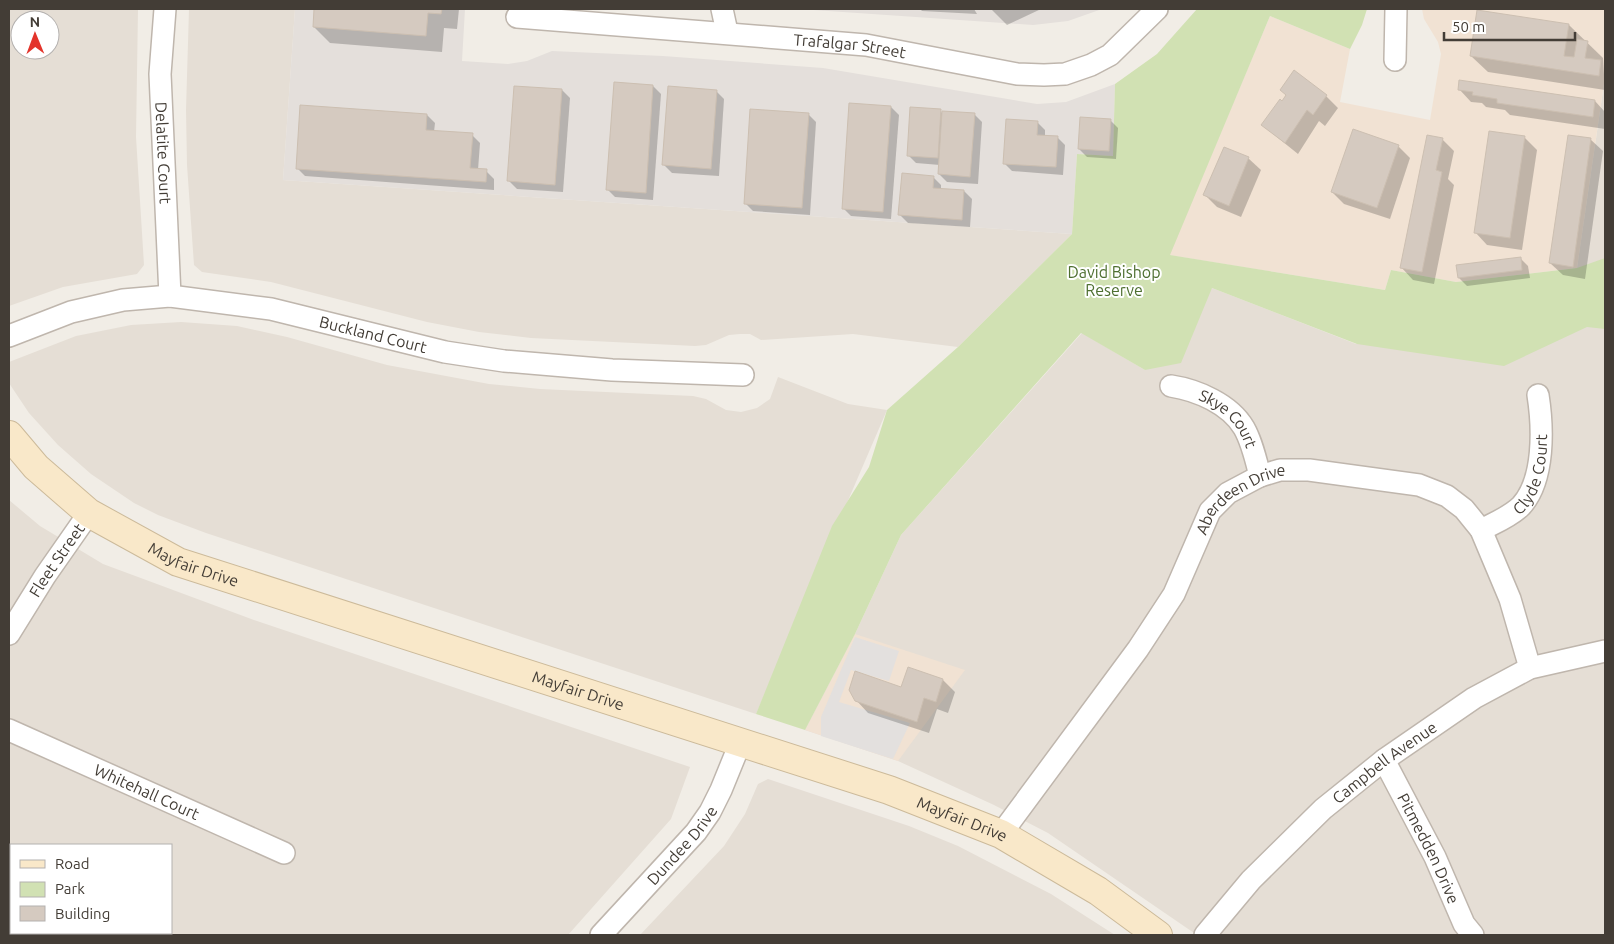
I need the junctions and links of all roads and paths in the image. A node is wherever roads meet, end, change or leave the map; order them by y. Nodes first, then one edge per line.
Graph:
1 (165, 9) edge
2 (722, 9) edge
3 (1157, 9) edge
4 (1396, 9) edge
5 (516, 17) dead end
6 (727, 32) junction
7 (1396, 60) dead end
8 (170, 296) junction
9 (9, 336) edge
10 (743, 375) dead end
11 (1171, 386) dead end
12 (1538, 395) dead end
13 (9, 434) edge
14 (1260, 476) junction
15 (89, 513) junction
16 (1481, 530) junction
17 (9, 634) edge
18 (1605, 651) edge
19 (1530, 668) junction
20 (9, 730) edge
21 (741, 741) junction
22 (1384, 760) junction
23 (1001, 834) junction
24 (284, 853) dead end
25 (600, 935) edge
26 (1158, 935) edge
27 (1205, 935) edge
28 (1473, 935) edge

1 - 8 street, Delatite Court
2 - 6 street
3 - 6 street, Trafalgar Street
4 - 7 street
5 - 6 street, Trafalgar Street
8 - 9 street, Buckland Court
8 - 10 street, Buckland Court
11 - 14 street, Skye Court
12 - 16 street, Clyde Court
13 - 15 street, Mayfair Drive
14 - 16 street, Aberdeen Drive
14 - 23 street, Aberdeen Drive
15 - 17 street, Fleet Street
15 - 21 street, Mayfair Drive
16 - 19 street, Aberdeen Drive
18 - 19 street, Campbell Avenue
19 - 22 street, Campbell Avenue
20 - 24 street, Whitehall Court
21 - 23 street, Mayfair Drive
21 - 25 street, Dundee Drive
22 - 27 street, Campbell Avenue
22 - 28 street, Pitmedden Drive
23 - 26 street, Mayfair Drive

